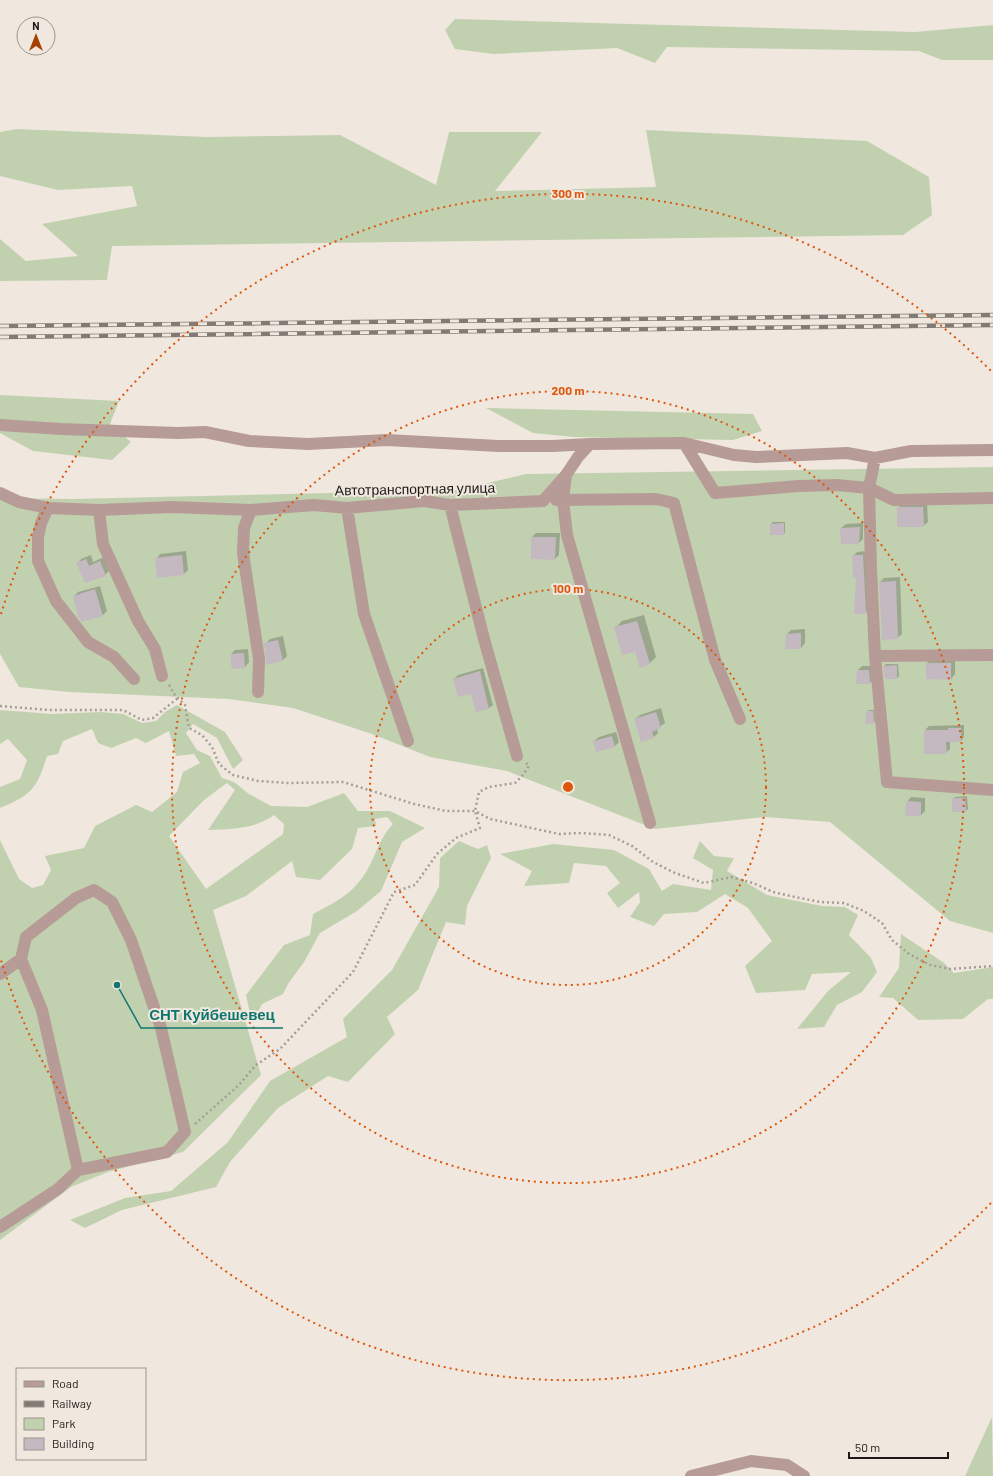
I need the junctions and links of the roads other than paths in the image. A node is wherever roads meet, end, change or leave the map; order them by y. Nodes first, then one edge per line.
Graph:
1 (0, 425) edge
2 (684, 443) junction
3 (590, 444) junction
4 (993, 450) edge
5 (875, 458) junction
6 (566, 475) junction
7 (869, 488) junction
8 (0, 493) edge
9 (993, 498) edge
10 (563, 500) junction
11 (543, 501) junction
12 (450, 505) junction
13 (48, 508) junction
14 (347, 508) junction
15 (99, 510) junction
16 (251, 510) junction
17 (993, 655) edge
18 (875, 656) junction
19 (162, 676) road end
20 (134, 679) dead end
21 (258, 692) dead end
22 (740, 719) dead end
23 (408, 741) dead end
24 (517, 756) road end
25 (993, 790) edge
26 (650, 823) dead end
27 (21, 960) junction
28 (0, 974) edge
29 (78, 1170) junction
30 (0, 1228) edge
31 (691, 1476) edge
32 (804, 1476) edge

1 - 3 street
2 - 3 street
2 - 5 street
2 - 7 street
3 - 6 street
4 - 5 street
5 - 7 street
6 - 10 street
6 - 11 street
7 - 9 street
7 - 18 street
8 - 13 street, Автотранспортная улица
10 - 11 street, Автотранспортная улица
10 - 22 street, Автотранспортная улица
10 - 26 street
11 - 12 street, Автотранспортная улица
12 - 14 street, Автотранспортная улица
12 - 24 street
13 - 15 street, Автотранспортная улица
13 - 20 street
14 - 16 street, Автотранспортная улица
14 - 23 street
15 - 16 street, Автотранспортная улица
15 - 19 street
16 - 21 street
17 - 18 street
18 - 25 street
27 - 28 street
27 - 29 street
27 - 29 street
29 - 30 street
31 - 32 street

